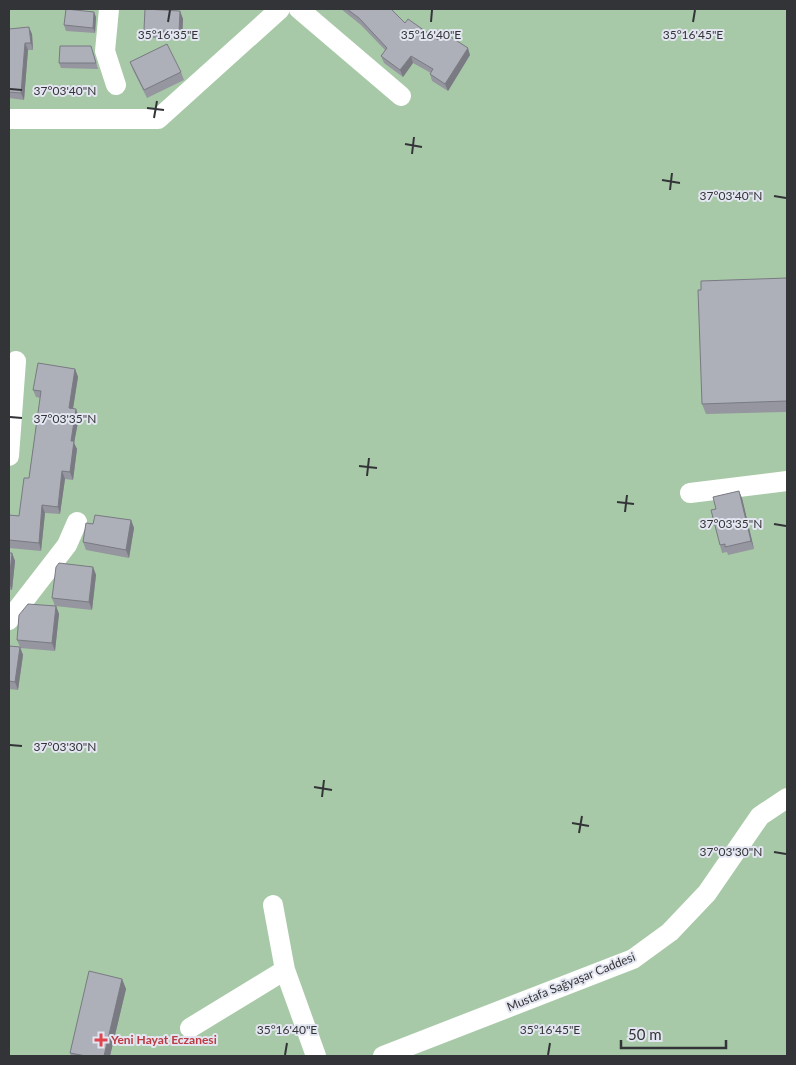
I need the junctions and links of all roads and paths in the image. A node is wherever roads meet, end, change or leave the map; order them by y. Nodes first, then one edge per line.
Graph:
1 (109, 9) edge
2 (280, 9) edge
3 (298, 9) edge
4 (116, 85) dead end
5 (402, 96) dead end
6 (9, 119) edge
7 (16, 361) dead end
8 (9, 456) edge
9 (787, 481) edge
10 (690, 493) dead end
11 (77, 522) dead end
12 (9, 620) edge
13 (787, 798) edge
14 (273, 906) dead end
15 (284, 970) junction
16 (190, 1028) dead end
17 (316, 1056) edge
18 (383, 1056) edge

1 - 4 street
2 - 6 street
3 - 5 street
7 - 8 street
9 - 10 street
11 - 12 street
13 - 18 street, Mustafa Sağyaşar Caddesi
14 - 15 street
15 - 16 street
15 - 17 street

